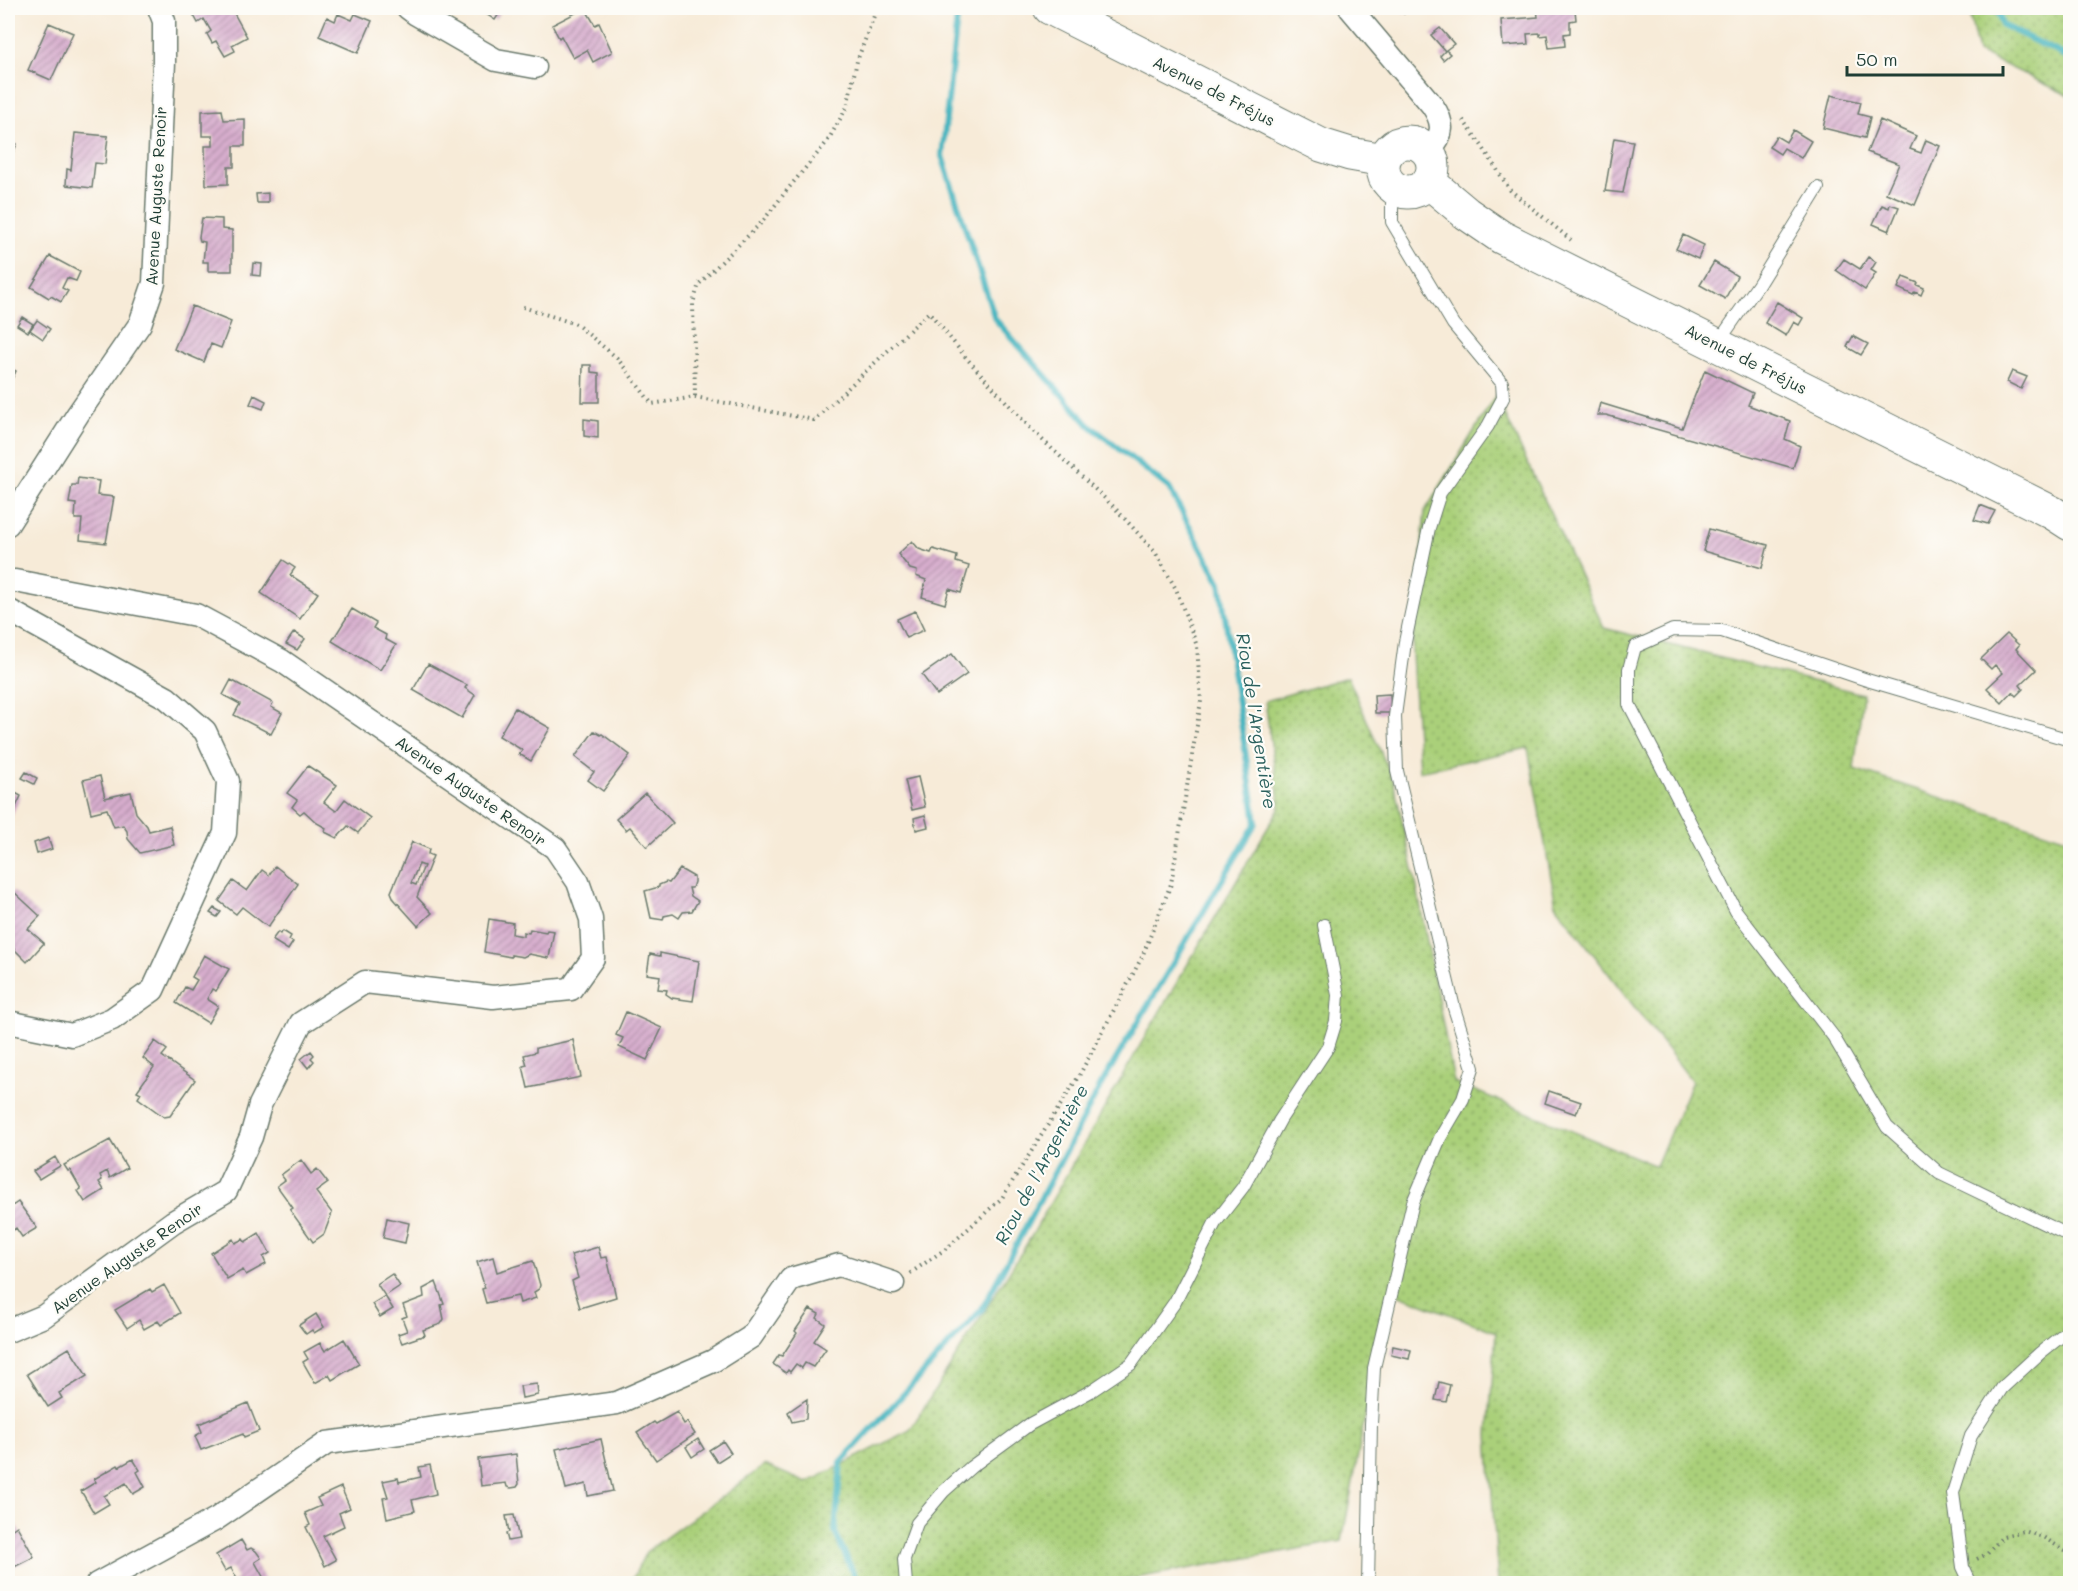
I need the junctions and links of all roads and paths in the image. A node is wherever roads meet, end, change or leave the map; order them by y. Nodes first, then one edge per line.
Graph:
1 (159, 8) edge
2 (408, 8) edge
3 (877, 8) edge
4 (1050, 8) edge
5 (1350, 8) edge
6 (535, 67) dead end
7 (1458, 113) dead end
8 (1428, 167) junction
9 (1390, 175) junction
10 (1818, 188) dead end
11 (1576, 245) dead end
12 (523, 307) dead end
13 (1716, 345) junction
14 (695, 397) junction
15 (8, 524) edge
16 (2070, 524) edge
17 (8, 582) edge
18 (8, 610) edge
19 (2070, 740) edge
20 (1324, 925) dead end
21 (8, 1022) edge
22 (2070, 1236) edge
23 (892, 1283) joint
24 (2070, 1329) edge
25 (8, 1330) edge
26 (2070, 1554) edge
27 (1963, 1567) junction
28 (96, 1584) edge
29 (906, 1584) edge
30 (1368, 1584) edge
31 (1971, 1584) edge

1 - 15 street, Avenue Auguste Renoir
2 - 6 street
3 - 14 path
4 - 9 main road, Avenue de Fréjus
5 - 8 street
7 - 11 path
8 - 9 main road
8 - 9 main road
8 - 13 main road, Avenue de Fréjus
9 - 30 lane
10 - 13 lane
12 - 14 path
13 - 16 main road, Avenue de Fréjus
14 - 23 path
17 - 25 street, Avenue Auguste Renoir
18 - 21 street
19 - 22 lane
20 - 29 lane
23 - 28 street
24 - 27 lane
26 - 27 path
27 - 31 lane

